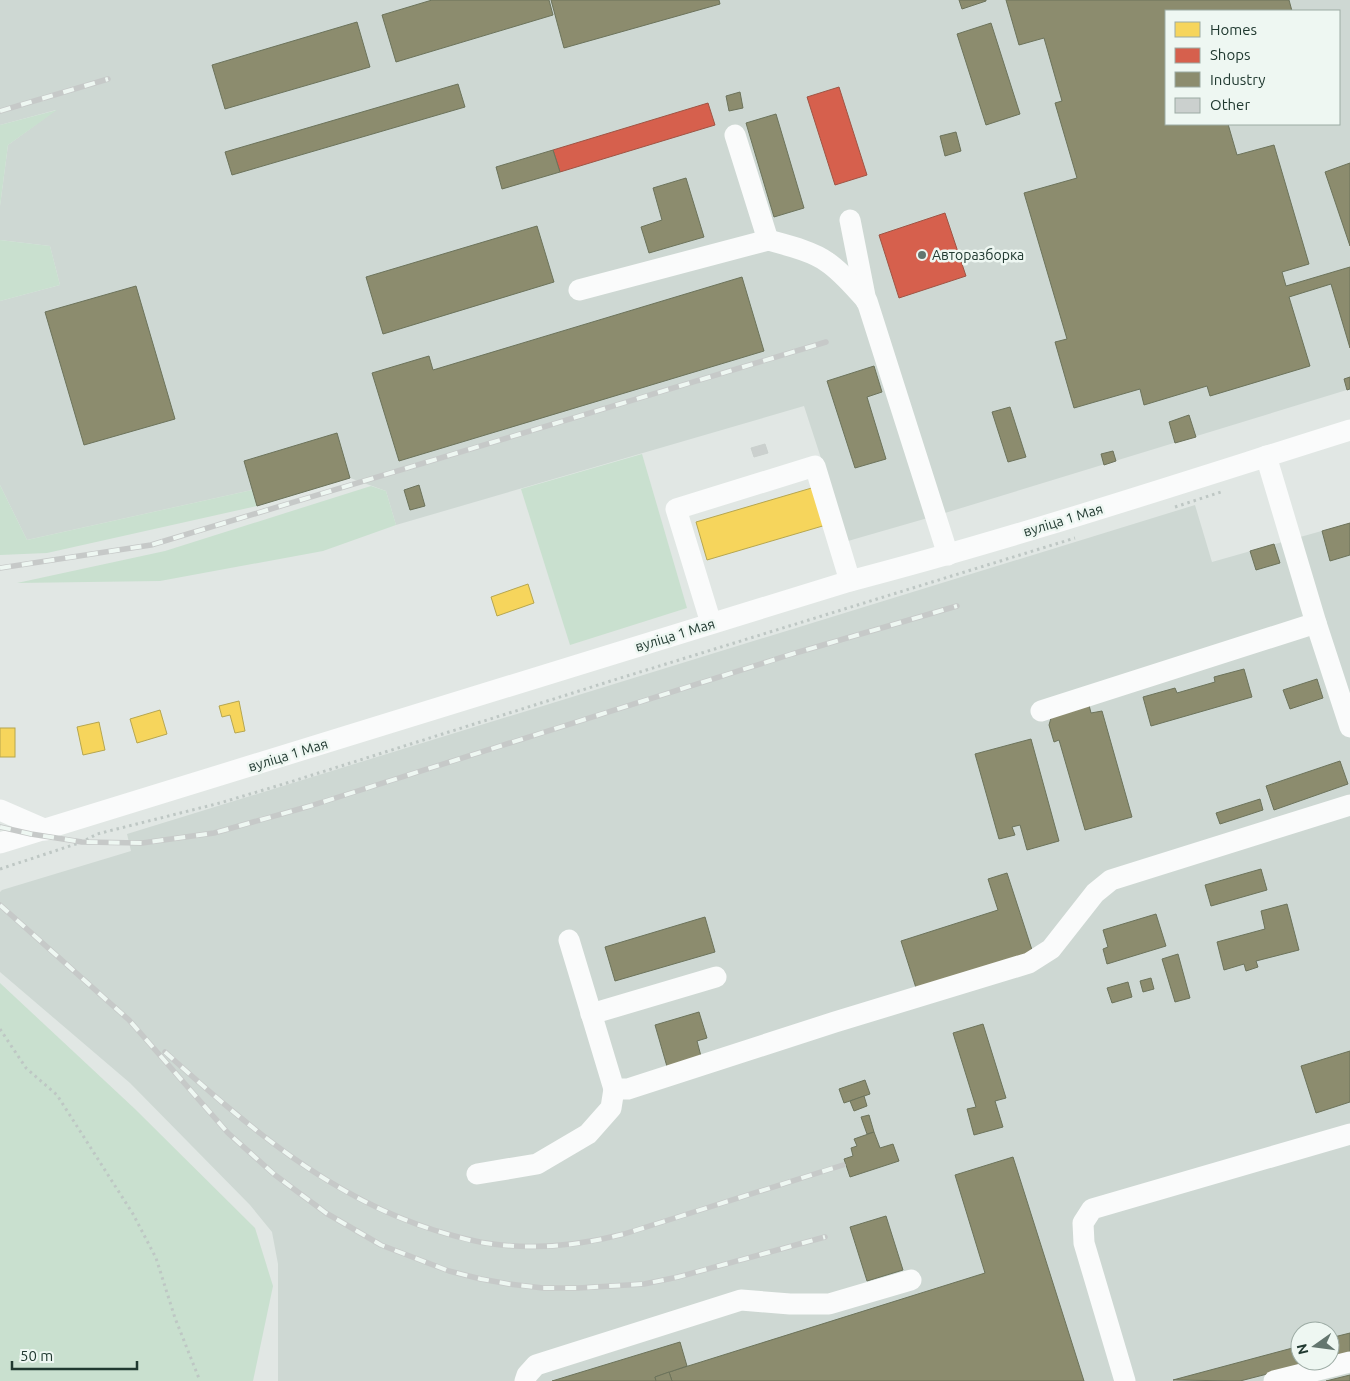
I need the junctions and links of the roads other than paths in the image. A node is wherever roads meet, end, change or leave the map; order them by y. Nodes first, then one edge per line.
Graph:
1 (736, 135) dead end
2 (850, 220) dead end
3 (768, 240) junction
4 (579, 290) dead end
5 (866, 301) junction
6 (1350, 430) edge
7 (1266, 456) junction
8 (948, 555) junction
9 (850, 581) junction
10 (712, 623) junction
11 (1316, 623) junction
12 (1041, 711) dead end
13 (1350, 727) edge
14 (1350, 805) edge
15 (0, 810) edge
16 (46, 830) junction
17 (0, 844) edge
18 (569, 940) dead end
19 (716, 977) dead end
20 (591, 1014) junction
21 (614, 1089) junction
22 (1350, 1134) edge
23 (477, 1174) dead end
24 (911, 1280) dead end
25 (1350, 1362) edge
26 (525, 1381) edge
27 (1125, 1381) edge
28 (1274, 1381) edge

1 - 3 street
2 - 5 street
3 - 4 street
3 - 5 street
5 - 8 street
6 - 7 street, вуліца 1 Мая
7 - 8 street, вуліца 1 Мая
7 - 11 street
8 - 9 street, вуліца 1 Мая
9 - 10 street, вуліца 1 Мая
9 - 10 street
10 - 16 street, вуліца 1 Мая
11 - 12 street
11 - 13 street
14 - 21 street
15 - 16 street
16 - 17 street, вуліца 1 Мая
18 - 20 street
19 - 20 street
20 - 21 street
21 - 23 street
22 - 27 street
24 - 26 street
25 - 28 street

